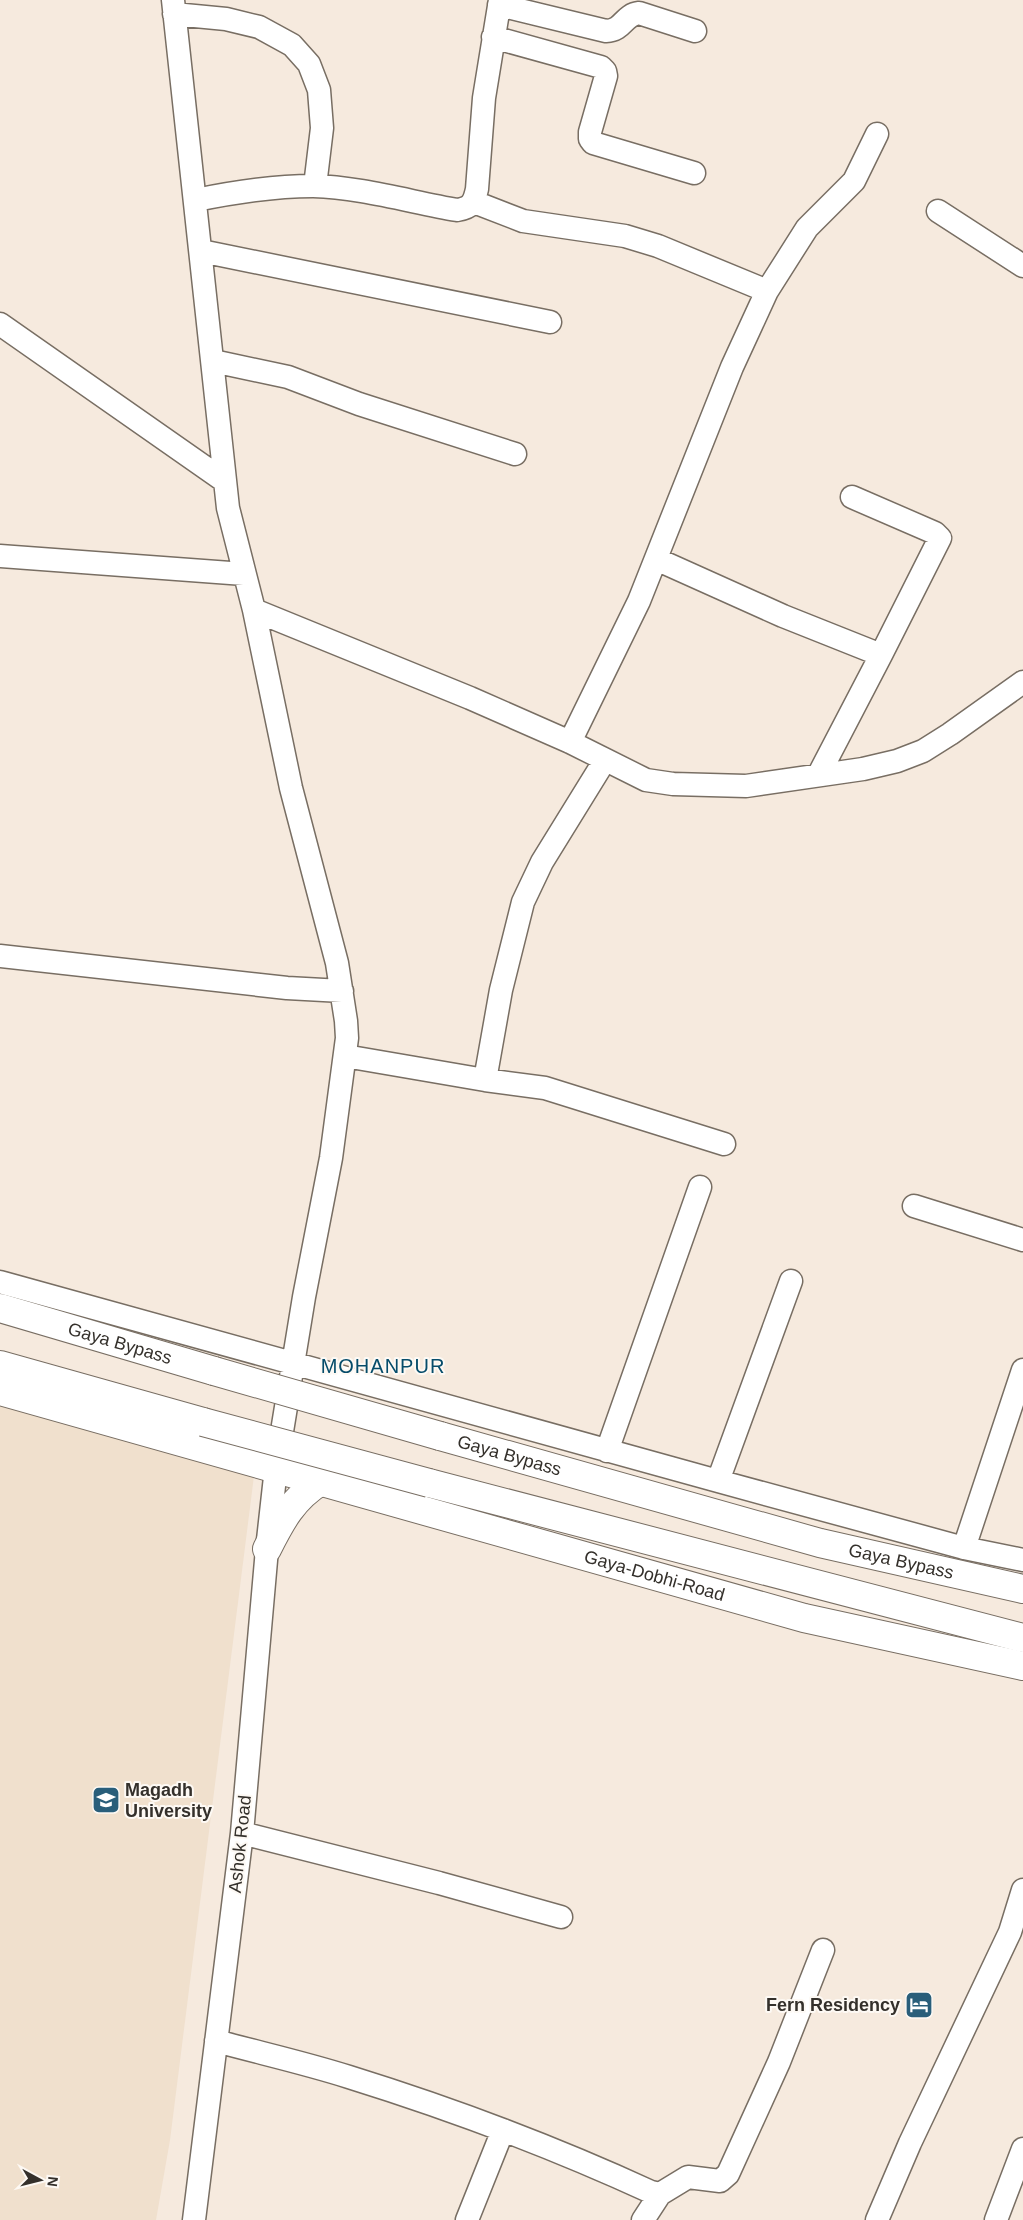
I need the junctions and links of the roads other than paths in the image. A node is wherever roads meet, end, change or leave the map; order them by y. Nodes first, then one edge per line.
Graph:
1 (499, 2) edge
2 (174, 7) edge
3 (695, 31) dead end
4 (493, 37) junction
5 (877, 134) dead end
6 (694, 173) dead end
7 (315, 186) junction
8 (196, 200) junction
9 (474, 202) junction
10 (938, 211) dead end
11 (201, 251) junction
12 (1023, 266) edge
13 (767, 291) junction
14 (550, 322) dead end
15 (0, 324) edge
16 (213, 361) junction
17 (515, 454) dead end
18 (223, 480) junction
19 (852, 497) dead end
20 (0, 556) edge
21 (656, 559) junction
22 (244, 574) junction
23 (254, 610) junction
24 (881, 655) junction
25 (1023, 682) edge
26 (570, 742) junction
27 (605, 760) junction
28 (819, 774) junction
29 (0, 956) edge
30 (342, 991) junction
31 (346, 1056) junction
32 (485, 1080) junction
33 (724, 1144) dead end
34 (700, 1187) dead end
35 (914, 1206) dead end
36 (1023, 1240) edge
37 (791, 1281) dead end
38 (0, 1282) edge
39 (0, 1308) edge
40 (294, 1365) junction
41 (0, 1366) edge
42 (1023, 1370) edge
43 (0, 1390) edge
44 (607, 1451) junction
45 (283, 1470) junction
46 (321, 1481) junction
47 (718, 1481) junction
48 (964, 1548) junction
49 (267, 1550) junction
50 (1023, 1560) edge
51 (1023, 1589) edge
52 (1023, 1638) edge
53 (1023, 1666) edge
54 (242, 1833) junction
55 (1023, 1890) edge
56 (561, 1917) dead end
57 (823, 1950) dead end
58 (216, 2041) junction
59 (504, 2130) junction
60 (1023, 2149) edge
61 (660, 2194) junction
62 (194, 2220) edge
63 (467, 2220) edge
64 (643, 2220) edge
65 (877, 2220) edge
66 (996, 2220) edge

1 - 3 street
1 - 4 street
2 - 7 street
2 - 8 street, Ashok Road
4 - 6 street
4 - 9 street
5 - 13 street
7 - 8 street
7 - 9 street
8 - 11 street, Ashok Road
9 - 13 street
10 - 12 street
11 - 14 street
11 - 16 street, Ashok Road
13 - 21 street
15 - 18 street
16 - 17 street
16 - 18 street, Ashok Road
18 - 22 street, Ashok Road
19 - 24 street
20 - 22 street
21 - 24 street
21 - 26 street
22 - 23 street, Ashok Road
23 - 26 street
23 - 30 street, Ashok Road
24 - 28 street
25 - 28 street
26 - 27 street
27 - 28 street
27 - 32 street
29 - 30 street
30 - 31 street, Ashok Road
31 - 32 street
31 - 40 street, Ashok Road
32 - 33 street
34 - 44 street
35 - 36 street
37 - 47 street
38 - 40 street
39 - 51 main road, Gaya Bypass, bridge
40 - 44 street
40 - 45 street, Ashok Road
41 - 52 main road, bridge
42 - 48 street
43 - 45 main road, Gaya-Dobhi-Road
44 - 47 street
45 - 46 main road, Gaya-Dobhi-Road
45 - 49 street, Ashok Road
46 - 49 main road
46 - 53 main road, Gaya-Dobhi-Road
47 - 48 street
48 - 50 street
49 - 54 street, Ashok Road
54 - 56 street
54 - 58 street, Ashok Road
55 - 65 street
57 - 61 street
58 - 59 street
58 - 62 street, Ashok Road
59 - 61 street
59 - 63 street
60 - 66 street
61 - 64 street

